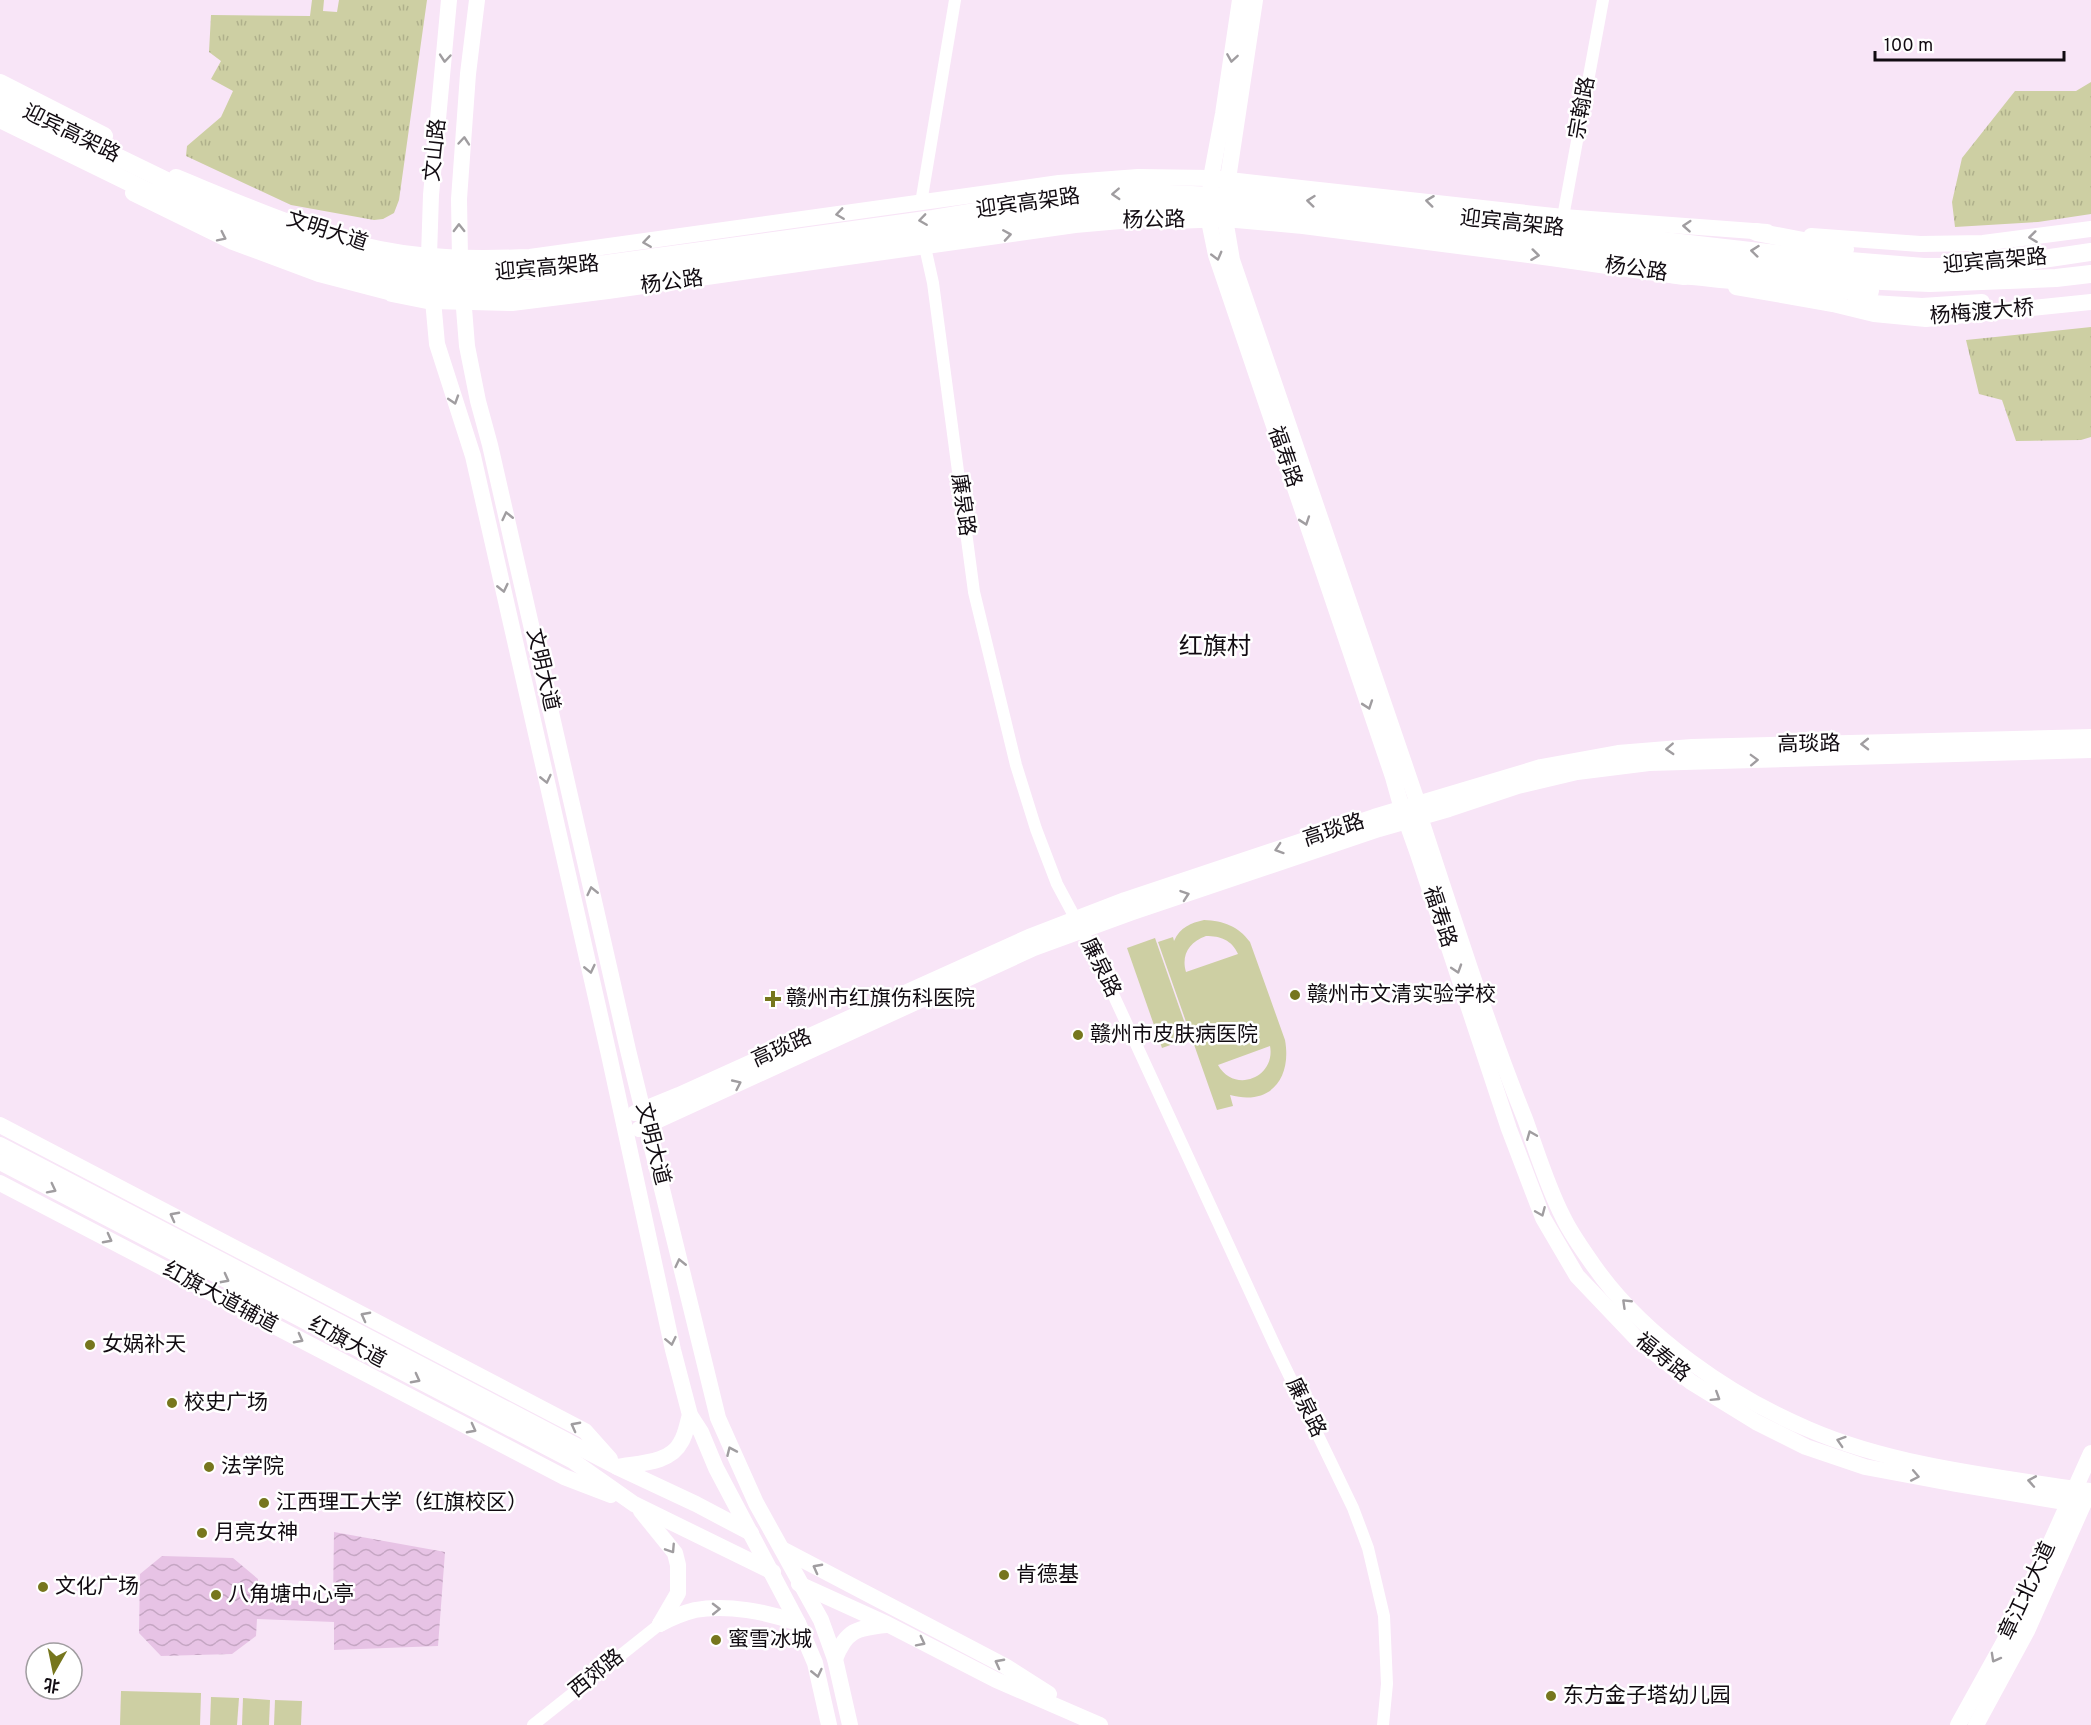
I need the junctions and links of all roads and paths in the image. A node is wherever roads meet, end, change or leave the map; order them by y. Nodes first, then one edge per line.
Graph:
1 (449, 0) edge
2 (477, 0) edge
3 (955, 0) edge
4 (1240, 0) edge
5 (1255, 0) edge
6 (1602, 0) edge
7 (0, 82) edge
8 (0, 92) edge
9 (0, 100) edge
10 (0, 119) edge
11 (0, 129) edge
12 (1211, 178) junction
13 (1228, 179) junction
14 (921, 203) junction
15 (1563, 216) junction
16 (245, 219) junction
17 (1217, 220) junction
18 (2091, 229) edge
19 (1756, 231) joint
20 (925, 247) junction
21 (2091, 252) edge
22 (429, 256) junction
23 (460, 258) junction
24 (1812, 266) junction
25 (1671, 274) junction
26 (2091, 274) edge
27 (1878, 278) junction
28 (392, 293) joint
29 (2091, 293) edge
30 (432, 301) junction
31 (2091, 302) edge
32 (463, 303) junction
33 (2091, 738) edge
34 (2091, 750) edge
35 (1412, 813) junction
36 (1079, 925) junction
37 (622, 1118) junction
38 (645, 1118) junction
39 (0, 1125) edge
40 (626, 1135) junction
41 (0, 1145) edge
42 (0, 1162) edge
43 (0, 1183) edge
44 (690, 1415) junction
45 (2091, 1453) edge
46 (617, 1467) junction
47 (2082, 1495) edge
48 (634, 1504) junction
49 (750, 1532) junction
50 (781, 1549) junction
51 (770, 1571) junction
52 (802, 1585) junction
53 (798, 1623) junction
54 (660, 1624) junction
55 (887, 1624) junction
56 (835, 1659) junction
57 (1084, 1717) junction
58 (533, 1725) edge
59 (829, 1725) edge
60 (850, 1725) edge
61 (1100, 1725) edge
62 (1383, 1725) edge
63 (1958, 1725) edge
64 (1976, 1725) edge

1 -> 22 main road, 文山路
23 -> 2 main road, 文山路
3 - 14 street
4 -> 12 main road, 福寿路
5 - 13 main road, 福寿路
6 - 15 street, 宗翰路
7 - 16 highway
8 - 22 main road, 文明大道
9 - 16 highway, 迎宾高架路
10 - 24 highway, 迎宾高架路
11 -> 28 main road, 文明大道
12 - 13 main road, 杨公路
12 - 14 main road, 杨公路
12 - 17 main road, 福寿路
15 -> 13 main road, 杨公路
13 - 17 main road, 福寿路
14 -> 23 main road, 杨公路
19 -> 15 main road, 杨公路
24 -> 16 highway, 迎宾高架路
20 -> 17 main road, 杨公路
17 -> 25 main road, 杨公路
17 - 35 main road, 福寿路
18 -> 27 main road
19 - 27 highway
20 - 32 main road, 杨公路
20 - 36 street, 廉泉路
21 - 27 highway, 迎宾高架路
22 - 23 main road, 文明大道
22 - 30 main road, 文山路
23 - 32 main road, 文明大道
24 - 27 highway, 迎宾高架路
25 - 27 highway
25 - 27 main road, 杨公路
26 - 27 highway, 迎宾高架路
27 - 29 main road
27 - 31 main road, 杨梅渡大桥
28 - 30 highway, 文明大道
30 - 32 main road, 杨公路
30 -> 37 main road, 文明大道
38 -> 32 main road, 文明大道
33 -> 35 main road, 高琰路
35 -> 34 main road, 高琰路
35 - 36 main road, 高琰路
35 - 47 main road, 福寿路
36 - 38 main road, 高琰路
36 - 62 street, 廉泉路
37 - 38 main road, 高琰路
37 - 40 main road, 文明大道
38 - 40 main road, 高琰路
50 -> 38 main road, 文明大道
46 -> 39 main road
40 -> 44 main road, 文明大道
41 - 46 main road, 红旗大道
42 -> 48 main road, 红旗大道
43 -> 48 main road, 红旗大道辅道
44 - 46 main road
44 - 49 main road, 文明大道
45 - 47 main road, 章江北大道
46 - 49 main road, 红旗大道
47 -> 63 main road, 章江北大道
47 - 64 main road, 章江北大道
48 - 51 main road, 红旗大道
48 -> 54 main road
49 - 50 main road, 红旗大道
49 - 51 main road, 文明大道
50 - 52 main road, 文明大道
57 -> 50 main road, 红旗大道
51 - 52 main road, 红旗大道
51 - 53 main road, 文明大道
52 - 55 main road, 红旗大道
52 - 56 main road, 文明大道
54 -> 53 main road
53 -> 59 main road, 文明大道
54 - 58 street, 西郊路
55 - 56 main road
55 -> 57 main road, 红旗大道
56 - 60 main road, 文明大道
57 - 61 main road

